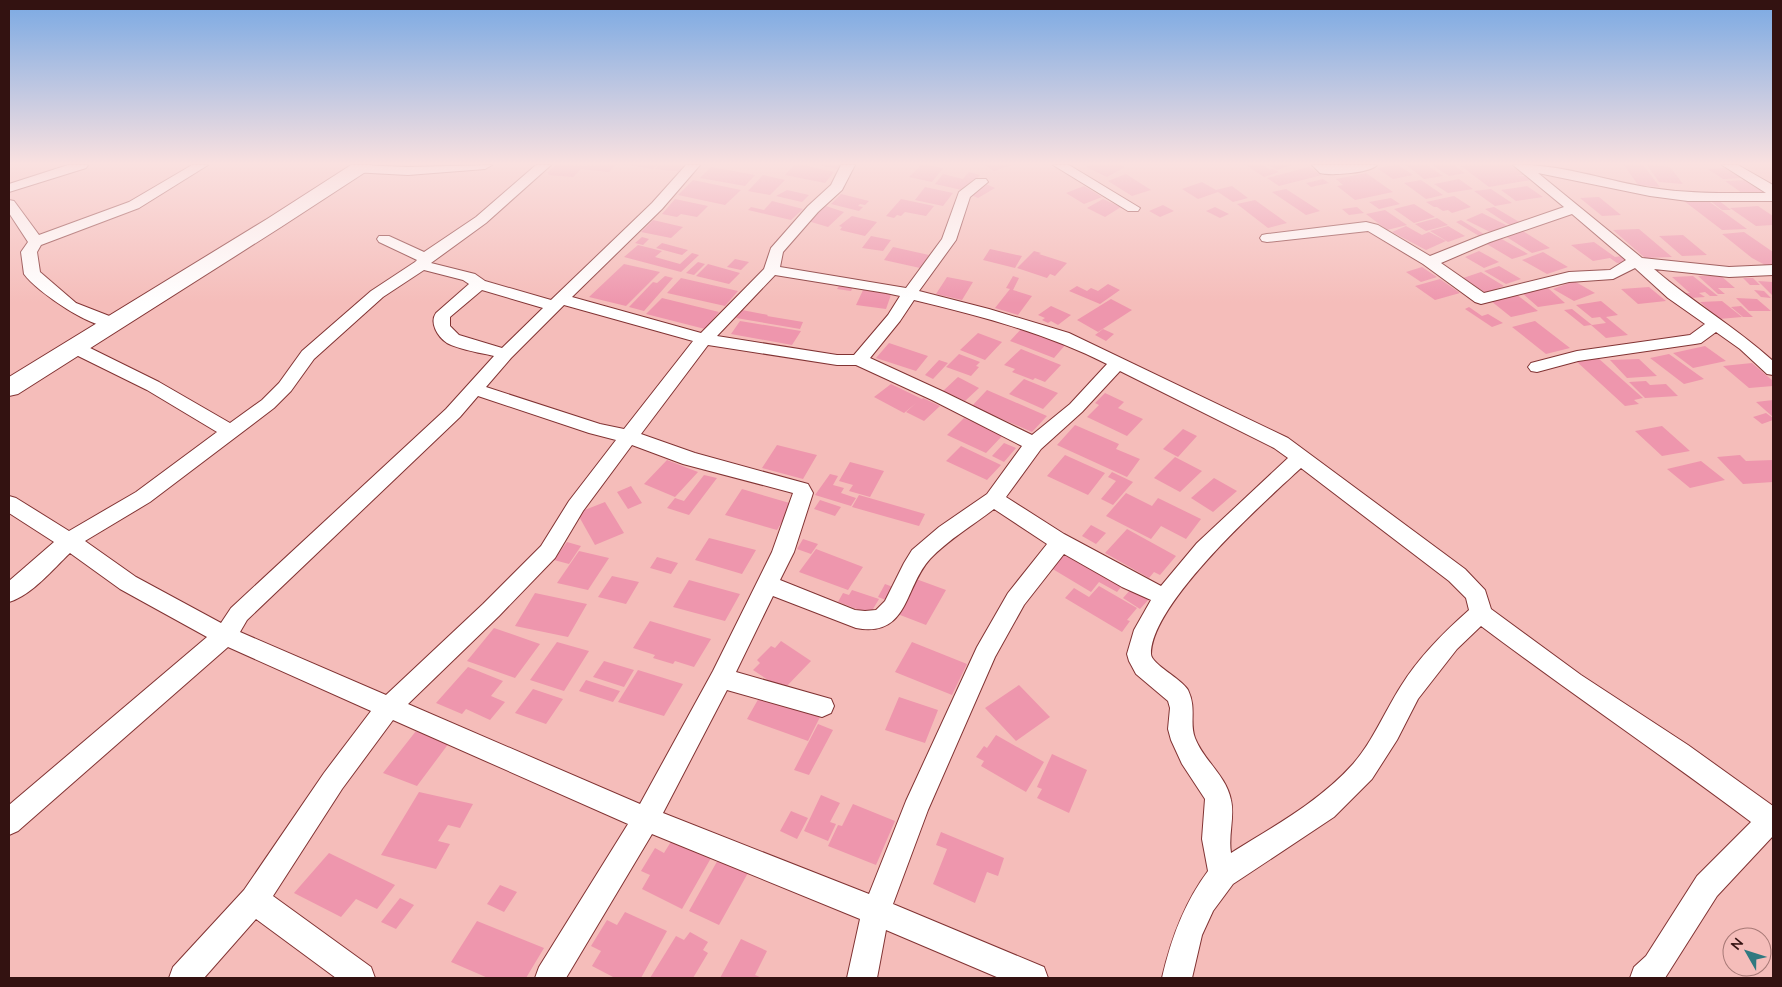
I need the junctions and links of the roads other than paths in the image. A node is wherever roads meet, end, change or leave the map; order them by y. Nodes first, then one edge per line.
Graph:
1 (14, 211) edge
2 (118, 211) edge
3 (292, 211) edge
4 (491, 211) edge
5 (652, 211) edge
6 (811, 211) edge
7 (959, 211) edge
8 (1567, 211) edge
9 (1575, 211) edge
10 (1267, 238) dead end
11 (384, 239) dead end
12 (35, 242) junction
13 (424, 261) junction
14 (1428, 261) junction
15 (1635, 262) junction
16 (771, 270) junction
17 (1773, 270) edge
18 (479, 284) junction
19 (911, 295) junction
20 (556, 302) junction
21 (111, 323) junction
22 (1715, 325) junction
23 (704, 339) junction
24 (74, 347) junction
25 (505, 354) junction
26 (859, 360) junction
27 (1118, 363) junction
28 (1537, 367) dead end
29 (1773, 370) edge
30 (9, 388) edge
31 (473, 389) junction
32 (231, 432) junction
33 (630, 437) junction
34 (1034, 444) junction
35 (1300, 458) junction
36 (994, 499) junction
37 (9, 503) edge
38 (69, 541) junction
39 (1061, 542) junction
40 (767, 584) junction
41 (9, 593) edge
42 (1165, 596) junction
43 (1480, 612) junction
44 (225, 636) junction
45 (721, 678) junction
46 (822, 706) dead end
47 (388, 708) junction
48 (646, 819) junction
49 (1772, 821) edge
50 (9, 822) edge
51 (1223, 874) junction
52 (254, 900) junction
53 (876, 911) junction
54 (184, 978) edge
55 (360, 978) edge
56 (550, 978) edge
57 (862, 978) edge
58 (1033, 978) edge
59 (1177, 978) edge
60 (1646, 978) edge

1 - 12 street
2 - 12 street
3 - 21 main road
4 - 13 street
5 - 20 street
6 - 16 street
7 - 19 street
8 - 14 street
9 - 15 street
10 - 14 street
11 - 13 street
12 - 21 street
13 - 18 street
13 - 32 street
14 - 15 street
15 - 17 street
15 - 22 street
16 - 19 street
16 - 23 street
18 - 20 street
18 - 25 street
19 - 26 street
19 - 27 street
20 - 23 street
20 - 25 street
21 - 24 main road
22 - 28 street
22 - 29 street
23 - 26 street
23 - 33 street
24 - 30 main road
24 - 32 street
25 - 31 street
26 - 34 street
27 - 34 street
27 - 35 street
31 - 33 street
31 - 44 street
32 - 38 street
33 - 40 street
33 - 47 street
34 - 36 street
35 - 42 street
35 - 43 street
36 - 39 street
36 - 40 street
37 - 38 street
38 - 41 street
38 - 44 street
39 - 42 street
39 - 53 street
40 - 45 street
42 - 51 street
43 - 49 street
43 - 51 street
44 - 47 street
44 - 50 street
45 - 46 street
45 - 48 street
47 - 48 street
47 - 52 street
48 - 53 street
48 - 56 street
49 - 60 street
51 - 59 street
52 - 54 street
52 - 55 street
53 - 57 street
53 - 58 street

